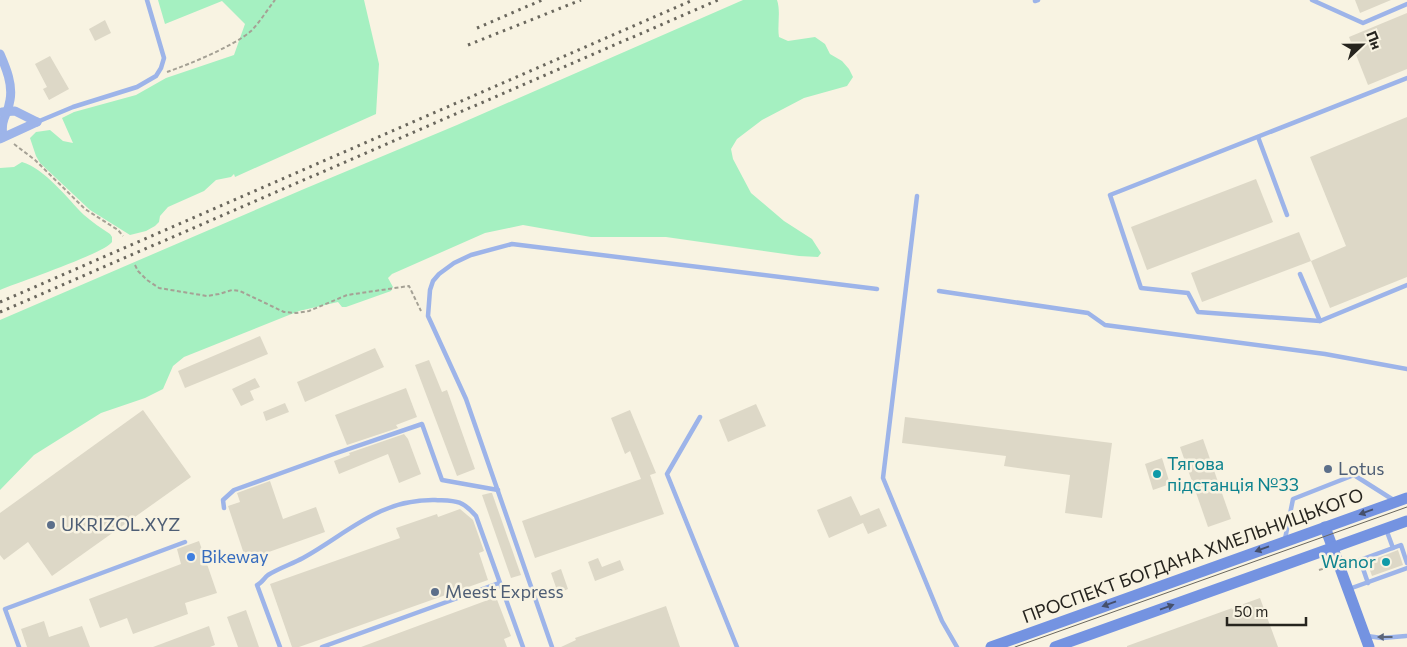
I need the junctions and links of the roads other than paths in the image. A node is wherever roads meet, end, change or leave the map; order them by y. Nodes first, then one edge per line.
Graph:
1 (147, 0) edge
2 (1312, 0) edge
3 (1407, 4) edge
4 (0, 54) edge
5 (1407, 78) edge
6 (3, 112) edge
7 (37, 122) junction
8 (1258, 137) junction
9 (2, 138) edge
10 (917, 196) dead end
11 (1287, 215) dead end
12 (1300, 274) dead end
13 (1407, 285) edge
14 (877, 289) dead end
15 (938, 291) dead end
16 (1320, 321) junction
17 (1407, 369) edge
18 (700, 417) dead end
19 (498, 490) junction
20 (1401, 500) edge
21 (224, 508) dead end
22 (1407, 521) edge
23 (1325, 527) junction
24 (1385, 528) junction
25 (1284, 541) junction
26 (185, 542) dead end
27 (1332, 548) junction
28 (1393, 548) junction
29 (1407, 563) edge
30 (1407, 568) edge
31 (499, 583) junction
32 (1368, 583) junction
33 (1348, 590) junction
34 (1364, 636) junction
35 (1406, 636) dead end
36 (19, 647) edge
37 (280, 647) edge
38 (322, 647) edge
39 (523, 647) edge
40 (552, 647) edge
41 (737, 647) edge
42 (958, 647) edge
43 (991, 647) edge
44 (1055, 647) edge
45 (1369, 647) edge

1 - 7 lane
2 - 3 lane
4 - 6 street
5 - 8 lane
6 - 7 street
6 - 9 street
7 - 9 street
8 - 11 lane
8 - 16 lane
10 - 42 lane
12 - 16 lane
13 - 16 lane
14 - 19 lane
15 - 17 lane
18 - 41 lane
19 - 21 lane
19 - 40 lane
20 -> 23 main road, ПРОСПЕКТ БОГДАНА ХМЕЛЬНИЦЬКОГО
20 - 25 lane
22 - 24 main road
23 - 25 main road, ПРОСПЕКТ БОГДАНА ХМЕЛЬНИЦЬКОГО
23 - 27 main road
24 - 27 main road
24 - 28 lane
25 -> 43 main road, ПРОСПЕКТ БОГДАНА ХМЕЛЬНИЦЬКОГО
26 - 36 lane
27 - 33 main road
44 -> 27 main road
28 - 29 lane
28 - 32 lane
30 - 32 lane
31 - 37 lane
31 - 38 lane
31 - 39 lane
32 - 33 lane
33 - 34 main road
35 -> 34 lane
34 - 45 main road

